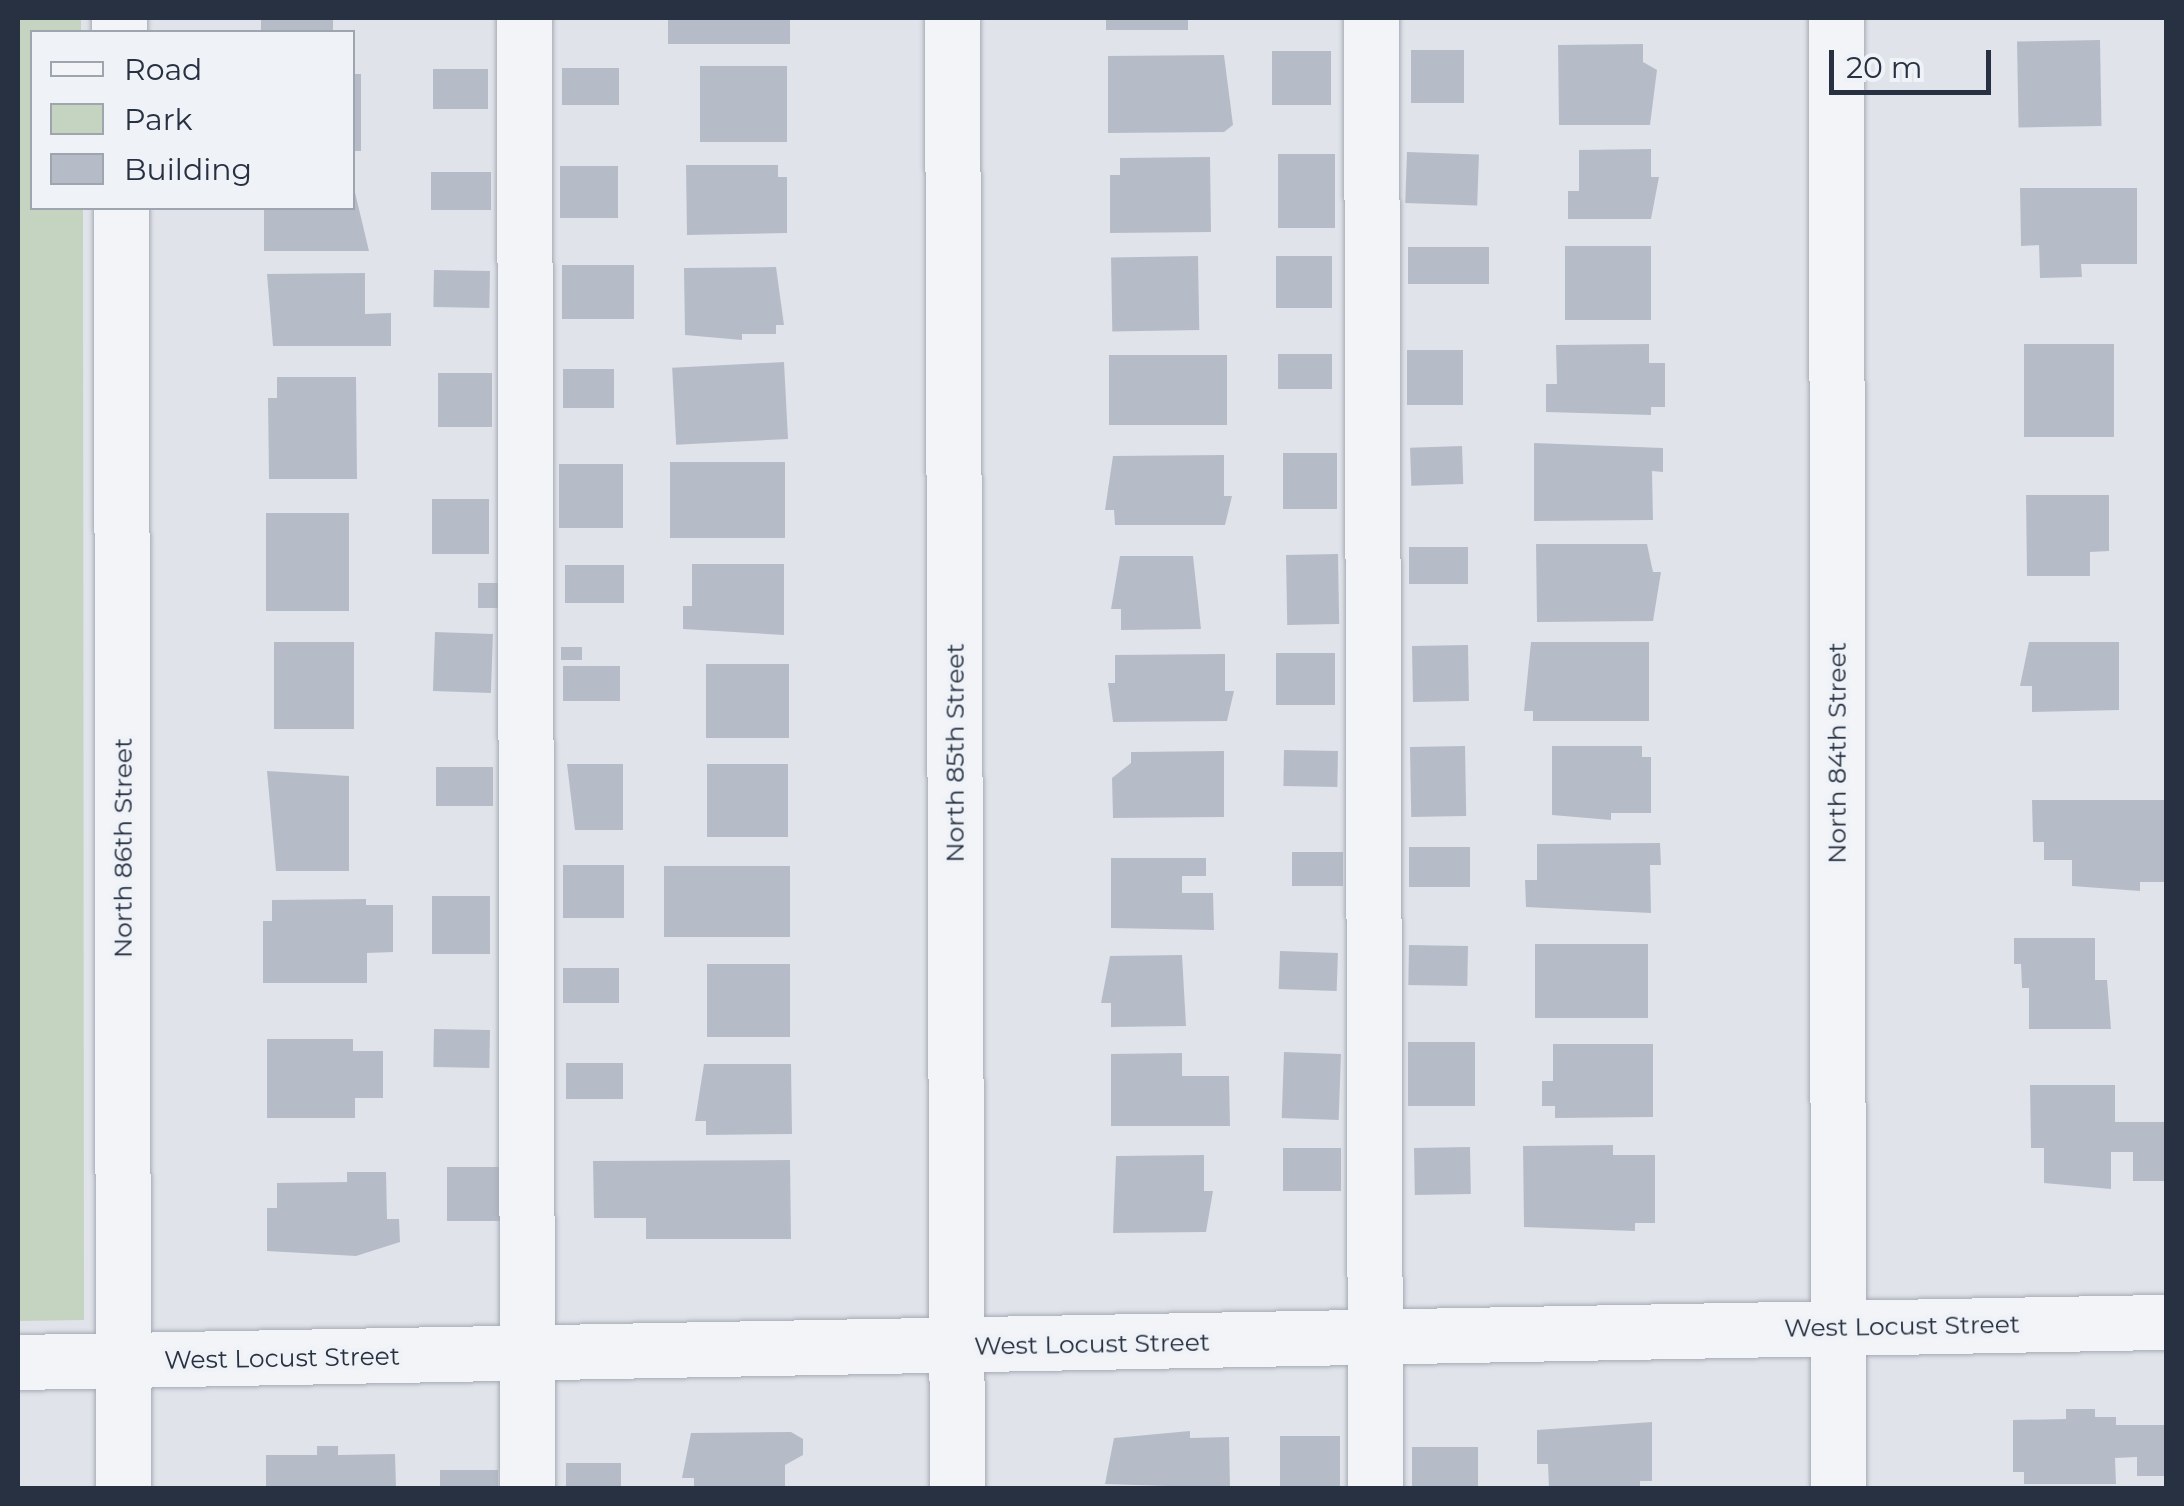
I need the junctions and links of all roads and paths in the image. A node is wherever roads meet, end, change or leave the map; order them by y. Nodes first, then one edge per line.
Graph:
1 (524, 18) edge
2 (952, 18) edge
3 (1371, 18) edge
4 (1836, 18) edge
5 (121, 210) edge
6 (2166, 1322) edge
7 (1838, 1326) junction
8 (1375, 1337) junction
9 (957, 1346) junction
10 (525, 1354) junction
11 (123, 1361) junction
12 (18, 1362) edge
13 (124, 1488) edge
14 (526, 1488) edge
15 (956, 1488) edge
16 (1375, 1488) edge
17 (1838, 1488) edge

1 - 10 street
2 - 9 street, North 85th Street
3 - 8 street
4 - 7 street, North 84th Street
5 - 11 street, North 86th Street
6 - 7 street, West Locust Street
7 - 8 street, West Locust Street
7 - 17 street, North 84th Street
8 - 9 street, West Locust Street
8 - 16 street
9 - 10 street, West Locust Street
9 - 15 street, North 85th Street
10 - 11 street, West Locust Street
10 - 14 street
11 - 12 street, West Locust Street
11 - 13 street, North 86th Street

